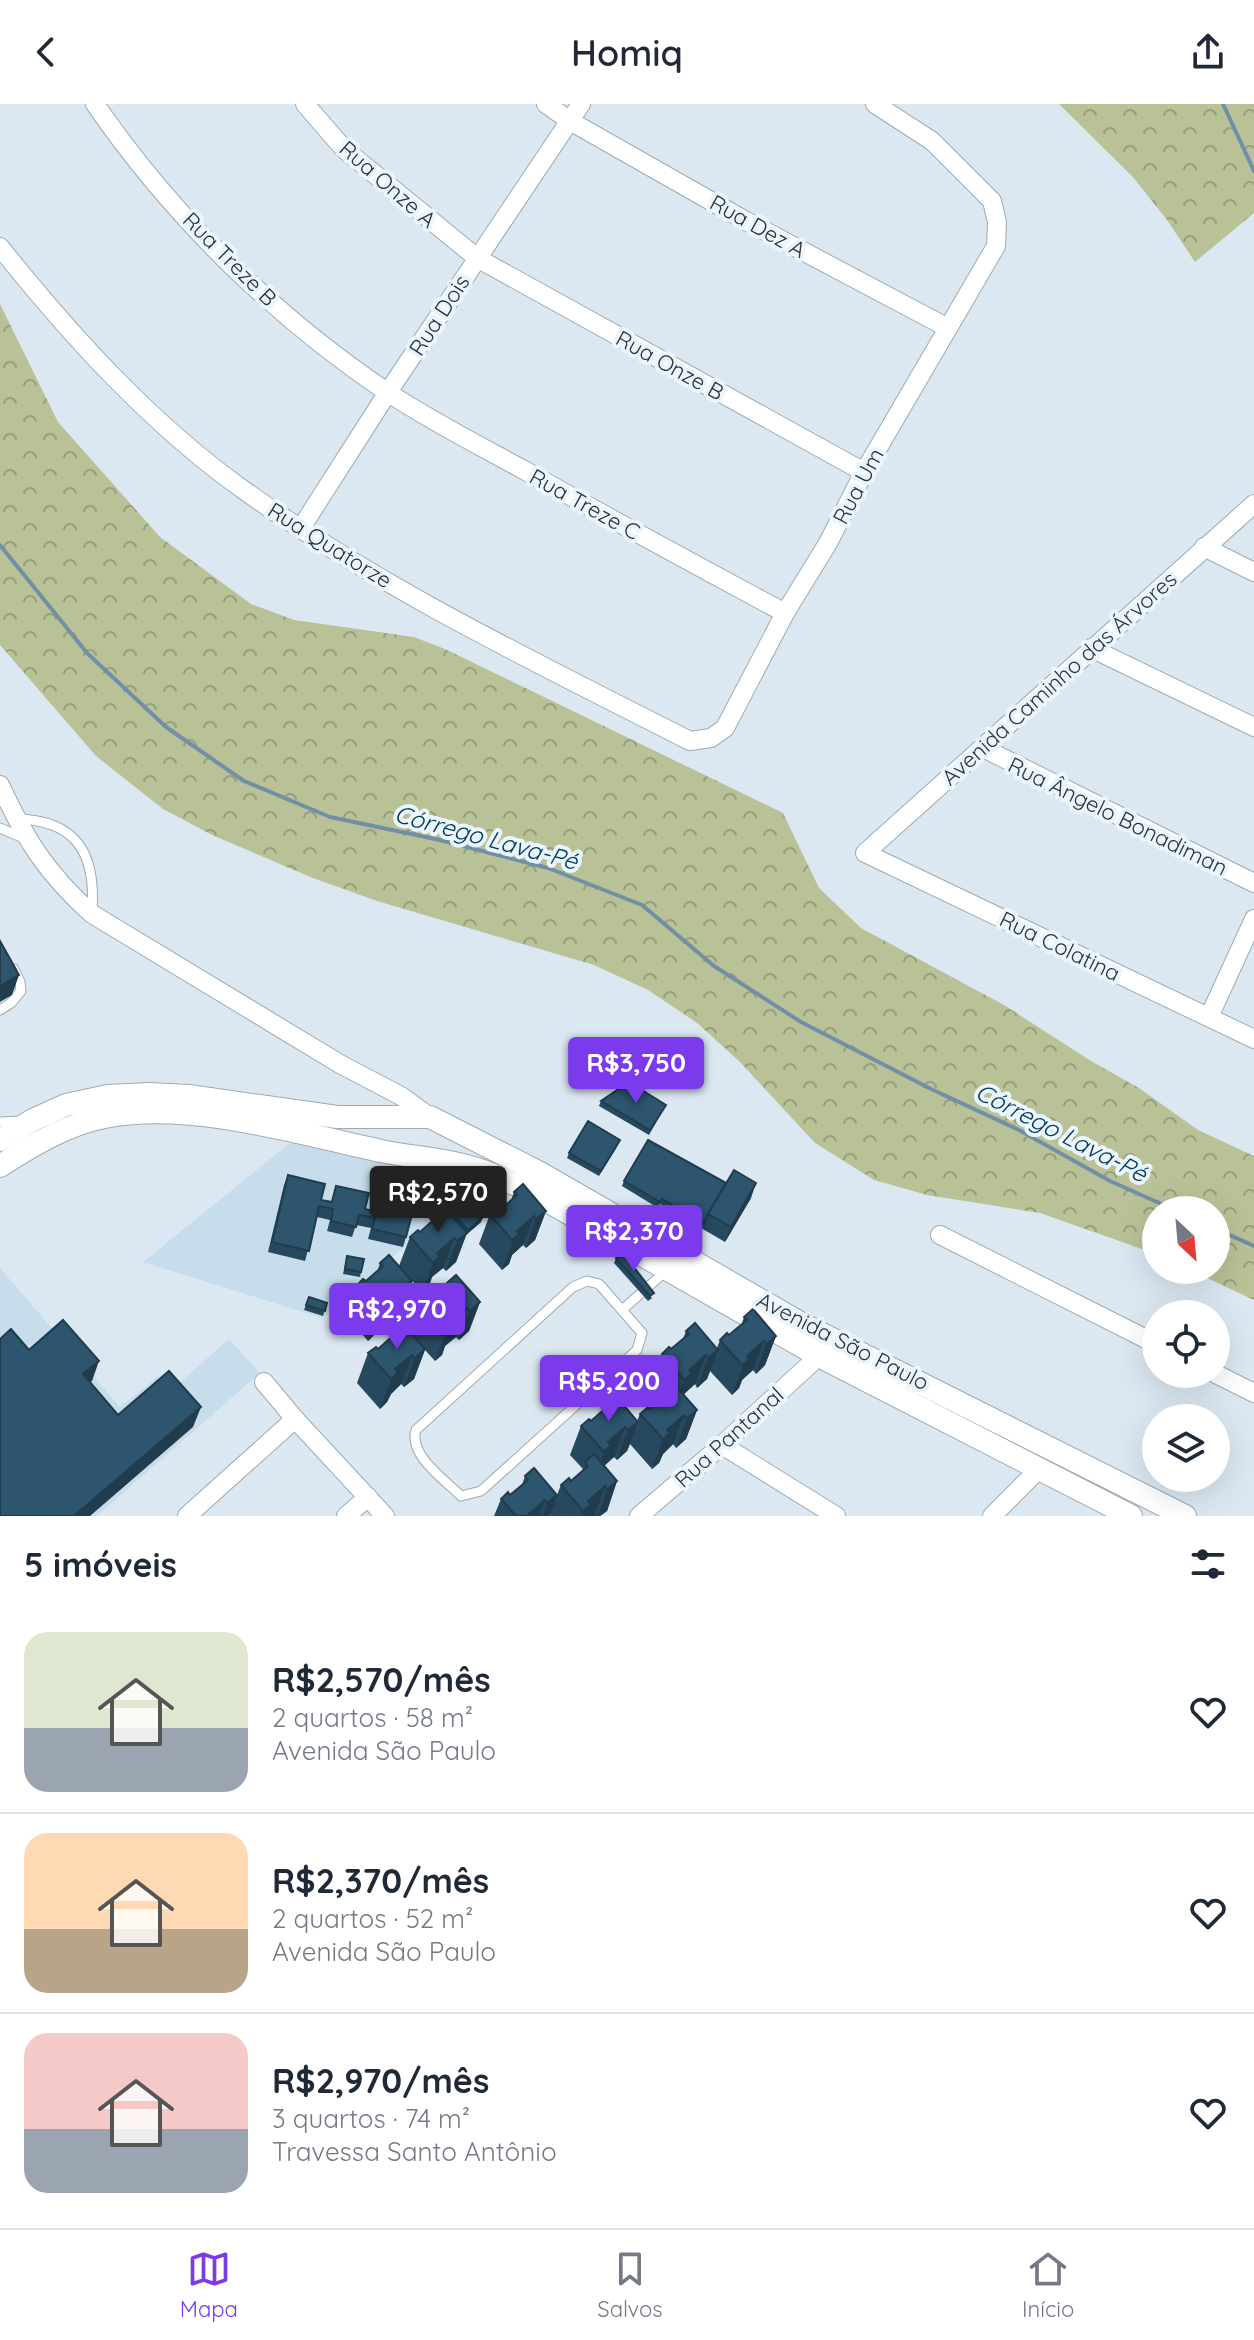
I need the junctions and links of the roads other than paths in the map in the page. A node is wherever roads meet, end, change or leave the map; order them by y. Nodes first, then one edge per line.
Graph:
1 (95, 104) edge
2 (305, 104) edge
3 (546, 104) edge
4 (581, 104) edge
5 (875, 104) edge
6 (570, 121) junction
7 (0, 247) edge
8 (477, 258) junction
9 (948, 328) junction
10 (388, 392) junction
11 (864, 472) junction
12 (1254, 504) edge
13 (301, 528) junction
14 (1204, 547) junction
15 (1254, 572) edge
16 (785, 613) junction
17 (1091, 648) junction
18 (1254, 727) edge
19 (725, 728) joint
20 (983, 748) junction
21 (0, 785) edge
22 (8, 824) edge
23 (865, 853) joint
24 (1254, 883) edge
25 (92, 914) junction
26 (1254, 919) edge
27 (8, 958) edge
28 (0, 1010) edge
29 (1209, 1017) junction
30 (1254, 1039) edge
31 (371, 1080) junction
32 (380, 1117) junction
33 (430, 1117) junction
34 (33, 1120) junction
35 (0, 1122) edge
36 (0, 1140) edge
37 (383, 1151) junction
38 (417, 1156) junction
39 (0, 1166) edge
40 (940, 1235) dead end
41 (666, 1271) junction
42 (622, 1310) junction
43 (1142, 1337) edge
44 (819, 1356) junction
45 (1230, 1381) edge
46 (264, 1382) dead end
47 (1254, 1393) edge
48 (295, 1419) junction
49 (722, 1445) junction
50 (1040, 1468) junction
51 (368, 1497) junction
52 (187, 1516) edge
53 (346, 1516) edge
54 (385, 1516) edge
55 (639, 1516) edge
56 (836, 1516) edge
57 (992, 1516) edge
58 (1131, 1516) edge
59 (1185, 1516) edge

1 - 10 street, Rua Treze B
2 - 8 street, Rua Onze A
3 - 6 street, Rua Dez A
4 - 6 street, Rua Dois
5 - 9 street, Rua Um
6 - 8 street, Rua Dois
6 - 9 street, Rua Dez A
7 - 13 street, Rua Quatorze
8 - 10 street, Rua Dois
8 - 11 street, Rua Onze B
9 - 11 street, Rua Um
10 - 13 street, Rua Dois
10 - 16 street, Rua Treze C
11 - 16 street, Rua Um
12 - 14 street, Avenida Caminho das Árvores
13 - 19 street, Rua Quatorze
14 - 15 street
14 - 17 street, Avenida Caminho das Árvores
16 - 19 street, Rua Um
17 - 18 street
17 - 20 street, Avenida Caminho das Árvores
20 - 23 street, Avenida Caminho das Árvores
20 - 24 street, Rua Ângelo Bonadiman
21 - 22 street
22 - 25 street
22 - 25 lane
23 - 29 street, Rua Colatina
25 - 31 street
26 - 29 street
27 - 28 lane
29 - 30 street, Rua Colatina
31 - 32 street
31 - 33 street
32 - 33 street, Avenida São Paulo
32 - 34 street, Avenida São Paulo
32 - 37 street
33 - 38 street
33 - 59 street, Avenida São Paulo
34 - 35 lane
34 - 36 street, Avenida São Paulo
37 - 38 street, Avenida São Paulo
37 - 39 street, Avenida São Paulo
38 - 41 street, Avenida São Paulo
40 - 43 street
41 - 42 lane
41 - 44 street, Avenida São Paulo
42 - 42 lane
44 - 49 street, Rua Pantanal
44 - 50 street, Avenida São Paulo
45 - 47 street
46 - 48 street
48 - 51 street
48 - 52 street
49 - 55 street, Rua Pantanal
49 - 56 street
50 - 57 street
50 - 58 street, Avenida São Paulo
51 - 53 street
51 - 54 street

